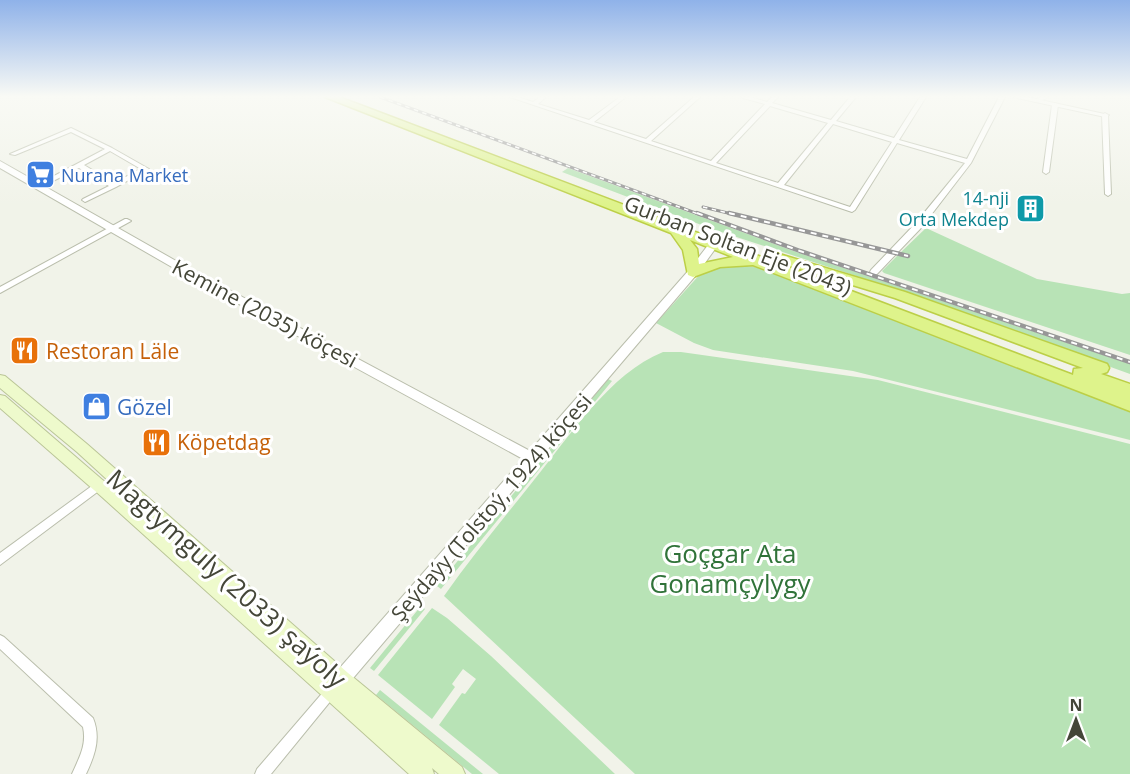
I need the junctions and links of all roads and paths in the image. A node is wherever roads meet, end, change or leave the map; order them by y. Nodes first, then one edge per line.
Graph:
1 (63, 133) edge
2 (77, 133) edge
3 (424, 133) edge
4 (440, 133) edge
5 (624, 133) edge
6 (657, 133) edge
7 (740, 133) edge
8 (823, 133) edge
9 (872, 133) edge
10 (900, 133) edge
11 (984, 133) edge
12 (1051, 133) edge
13 (1106, 133) edge
14 (896, 140) junction
15 (648, 141) junction
16 (110, 149) junction
17 (13, 154) dead end
18 (969, 162) junction
19 (712, 163) junction
20 (0, 164) edge
21 (81, 166) junction
22 (1046, 172) dead end
23 (780, 185) junction
24 (39, 186) junction
25 (114, 186) junction
26 (1108, 194) dead end
27 (85, 200) dead end
28 (127, 221) dead end
29 (670, 227) junction
30 (113, 229) junction
31 (716, 241) junction
32 (742, 247) junction
33 (764, 264) junction
34 (693, 272) junction
35 (874, 272) dead end
36 (0, 290) edge
37 (1130, 379) edge
38 (0, 380) edge
39 (1130, 391) edge
40 (0, 400) edge
41 (1130, 404) edge
42 (532, 458) junction
43 (100, 484) junction
44 (0, 560) edge
45 (0, 641) edge
46 (341, 680) junction
47 (329, 694) junction
48 (79, 774) edge
49 (262, 774) edge
50 (424, 774) edge
51 (455, 774) edge

1 - 17 street
2 - 16 street
3 - 29 highway, Gurban Soltan Eje (2043)
4 - 31 highway, Gurban Soltan Eje (2043)
5 - 15 street
6 - 15 street
7 - 19 street
8 - 23 street
9 - 14 street
10 - 14 street
11 - 18 street
12 - 22 street
13 - 26 street
14 - 18 street
14 - 23 street
15 - 19 street
16 - 21 street
16 - 25 street
18 - 35 street
19 - 23 street
20 - 24 street, Kemine (2035) köçesi
21 - 24 street
21 - 25 street
24 - 30 street, Kemine (2035) köçesi
25 - 27 street
28 - 30 street
29 - 31 highway, Gurban Soltan Eje (2043)
29 - 34 highway
30 - 36 street
30 - 42 street, Kemine (2035) köçesi
31 - 32 highway, Gurban Soltan Eje (2043)
31 - 33 highway, Gurban Soltan Eje (2043)
31 - 34 street, Şeýdaýy (Tolstoý, 1924) köçesi
32 - 37 highway
32 - 39 highway, Gurban Soltan Eje (2043)
33 - 34 highway, Gurban Soltan Eje (2043)
33 - 41 highway, Gurban Soltan Eje (2043)
34 - 42 street, Şeýdaýy (Tolstoý, 1924) köçesi
38 - 46 main road, Magtymguly (2033) şaýoly
40 - 43 main road, Magtymguly (2033) şaýoly
42 - 46 street, Şeýdaýy (Tolstoý, 1924) köçesi
43 - 44 street
43 - 47 main road, Magtymguly (2033) şaýoly
45 - 48 street
46 - 47 street, Şeýdaýy (Tolstoý, 1924) köçesi
46 - 51 main road, Magtymguly (2033) şaýoly
47 - 49 street, Şeýdaýy (Tolstoý, 1924) köçesi
47 - 50 main road, Magtymguly (2033) şaýoly

